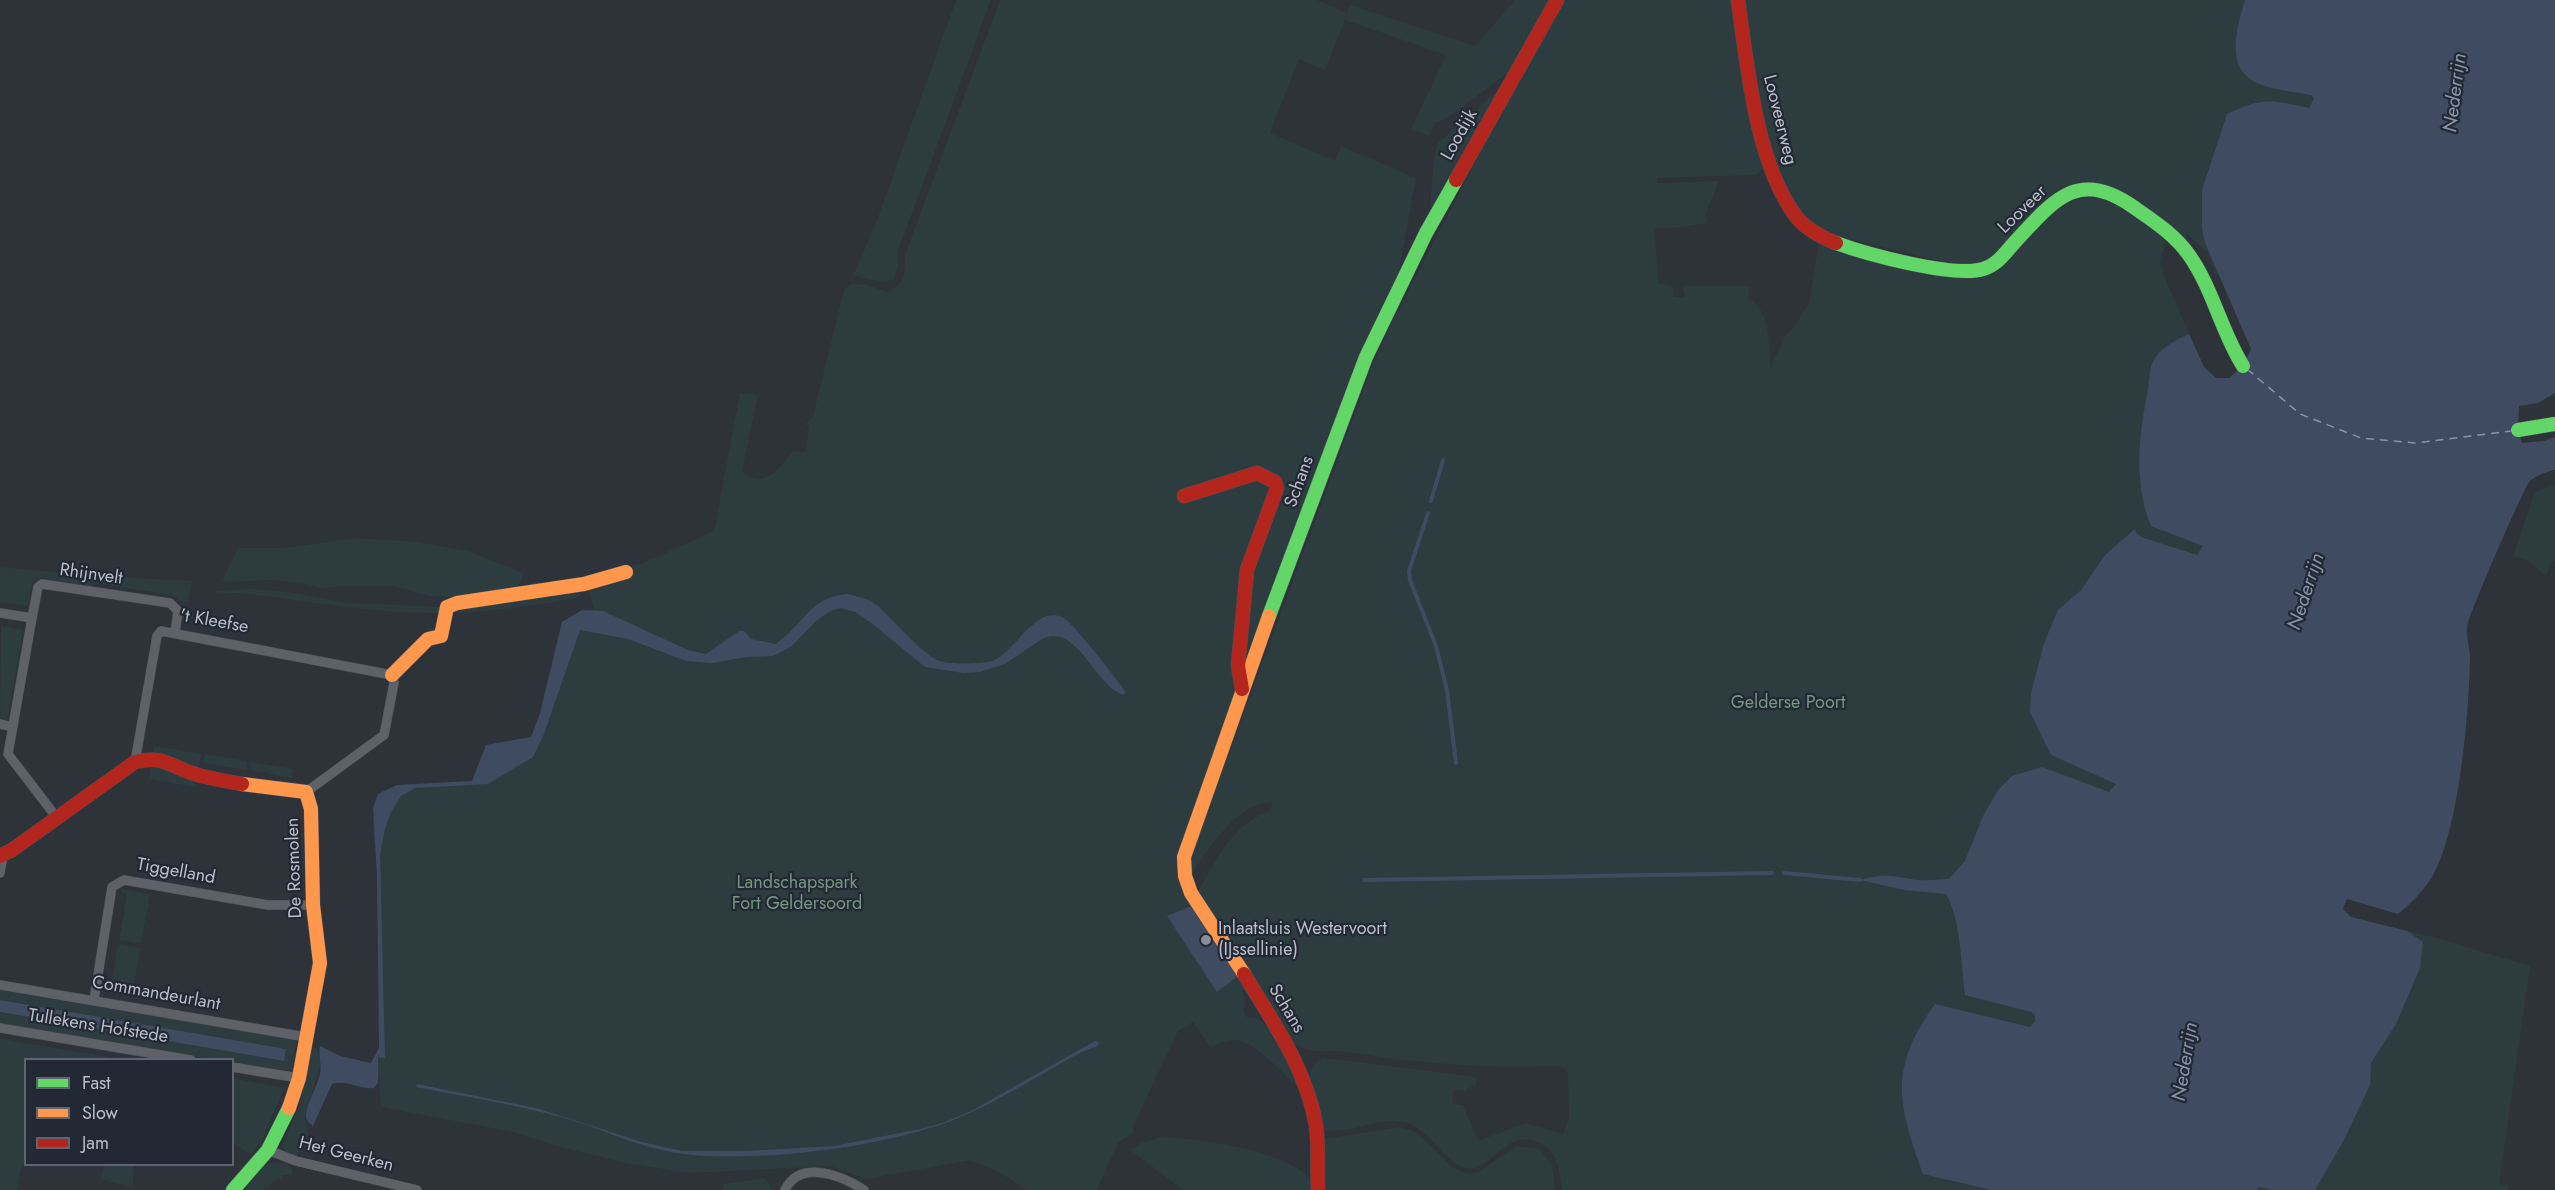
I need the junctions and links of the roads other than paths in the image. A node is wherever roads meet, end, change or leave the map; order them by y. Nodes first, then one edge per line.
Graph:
1 (1557, 0) edge
2 (1738, 0) edge
3 (1816, 234) joint
4 (1398, 290) joint
5 (2243, 366) dead end
6 (2555, 424) edge
7 (2518, 430) dead end
8 (1184, 496) dead end
9 (626, 572) dead end
10 (0, 613) edge
11 (32, 618) junction
12 (175, 633) junction
13 (392, 675) junction
14 (1242, 691) junction
15 (0, 724) edge
16 (13, 727) junction
17 (135, 762) junction
18 (306, 792) junction
19 (57, 818) junction
20 (1, 856) edge
21 (0, 873) edge
22 (313, 905) junction
23 (0, 985) edge
24 (94, 1000) junction
25 (0, 1028) edge
26 (306, 1037) junction
27 (185, 1058) edge
28 (234, 1067) edge
29 (299, 1078) junction
30 (268, 1149) junction
31 (233, 1190) edge
32 (417, 1190) edge
33 (785, 1190) edge
34 (864, 1190) edge
35 (1318, 1190) edge

1 - 4 street, Loodijk
2 - 3 street, Looveerweg
3 - 5 street, Looveer
4 - 14 street, Schans
6 - 7 street
8 - 14 street, Schans
9 - 13 street
10 - 11 street
11 - 12 street, Rhijnvelt
11 - 16 street
12 - 13 street, 't Kleefse
12 - 17 street, 't Kleefse
13 - 18 street
14 - 35 street, Schans
15 - 16 street
16 - 19 street
17 - 18 street, De Rosmolen
17 - 19 street
18 - 22 street, De Rosmolen
19 - 20 street
20 - 21 street
22 - 24 street, Tiggelland
22 - 26 street, De Rosmolen
23 - 24 street, Commandeurlant
24 - 26 street, Commandeurlant
25 - 27 street, Tullekens Hofstede
26 - 29 street, De Rosmolen
28 - 29 street
29 - 30 street, De Rosmolen
30 - 31 street, De Rosmolen
30 - 32 street, Het Geerken
33 - 34 street

